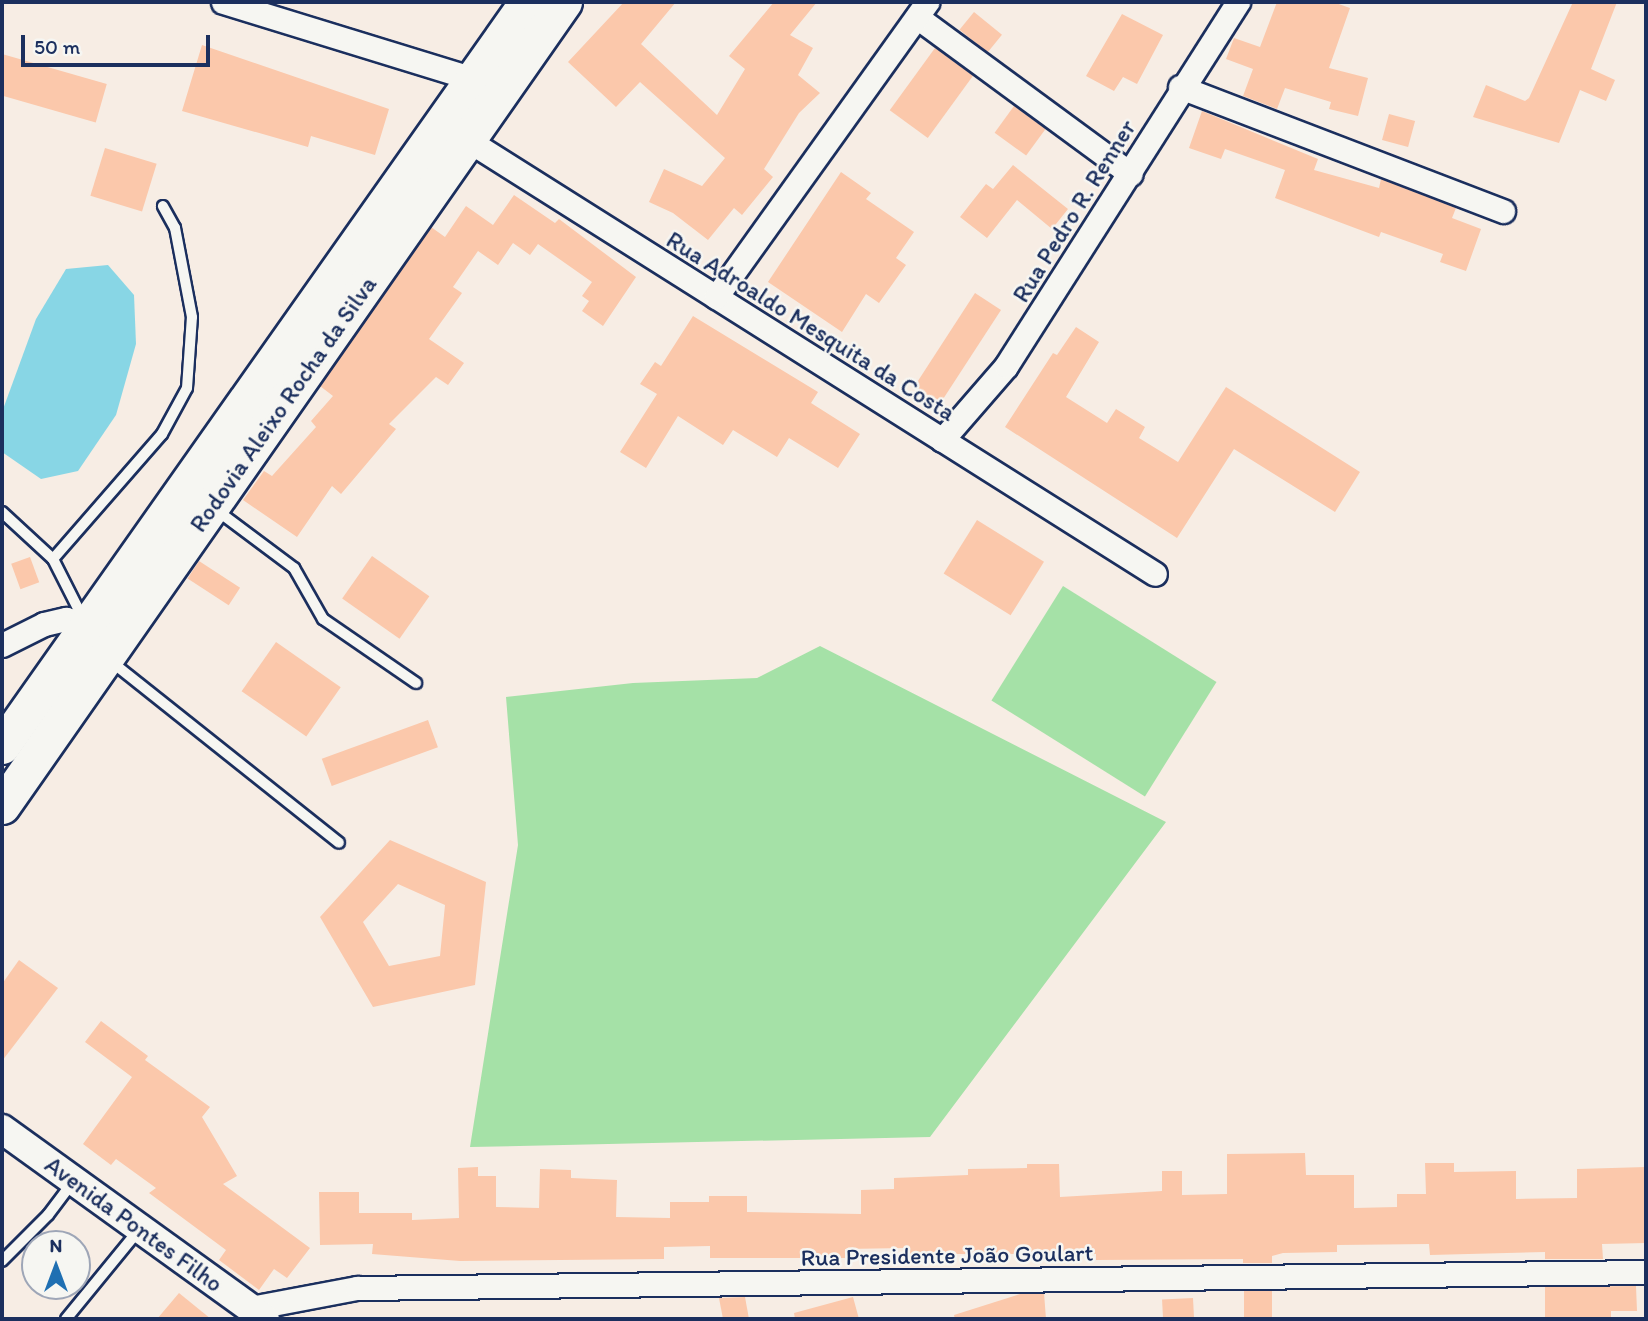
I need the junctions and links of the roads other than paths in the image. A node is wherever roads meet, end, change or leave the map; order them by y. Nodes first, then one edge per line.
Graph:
1 (222, 2) edge
2 (527, 2) edge
3 (564, 2) edge
4 (1238, 2) edge
5 (922, 10) edge
6 (487, 84) junction
7 (1180, 87) junction
8 (454, 131) junction
9 (1131, 174) junction
10 (163, 206) dead end
11 (1503, 211) dead end
12 (716, 298) junction
13 (942, 440) junction
14 (211, 506) junction
15 (2, 512) edge
16 (53, 559) junction
17 (1154, 574) dead end
18 (85, 623) junction
19 (2, 645) edge
20 (113, 647) junction
21 (416, 682) dead end
22 (2, 746) edge
23 (2, 806) edge
24 (339, 843) dead end
25 (2, 1129) edge
26 (74, 1181) junction
27 (140, 1228) junction
28 (2, 1261) edge
29 (1646, 1272) edge
30 (258, 1314) edge
31 (66, 1319) edge

1 - 6 street
2 - 6 main road, Rodovia Aleixo Rocha da Silva
3 - 6 main road, Rodovia Aleixo Rocha da Silva
4 - 7 street, Rua Pedro R. Renner
5 - 9 street
5 - 12 street
6 - 8 main road, Rodovia Aleixo Rocha da Silva
7 - 9 street, Rua Pedro R. Renner
7 - 11 street
8 - 12 street, Rua Adroaldo Mesquita da Costa
8 - 14 main road, Rodovia Aleixo Rocha da Silva
8 - 18 main road, Rodovia Aleixo Rocha da Silva
9 - 13 street, Rua Pedro R. Renner
10 - 16 lane
12 - 13 street, Rua Adroaldo Mesquita da Costa
13 - 17 street, Rua Adroaldo Mesquita da Costa
14 - 20 main road, Rodovia Aleixo Rocha da Silva
14 - 21 lane
15 - 16 lane
16 - 18 lane
18 - 19 street
18 - 20 street
18 - 22 main road, Rodovia Aleixo Rocha da Silva
20 - 23 main road, Rodovia Aleixo Rocha da Silva
20 - 24 lane
25 - 26 street, Avenida Pontes Filho
26 - 27 street, Avenida Pontes Filho
26 - 28 lane
27 - 30 street, Avenida Pontes Filho
27 - 31 lane
29 - 30 street, Rua Presidente João Goulart

